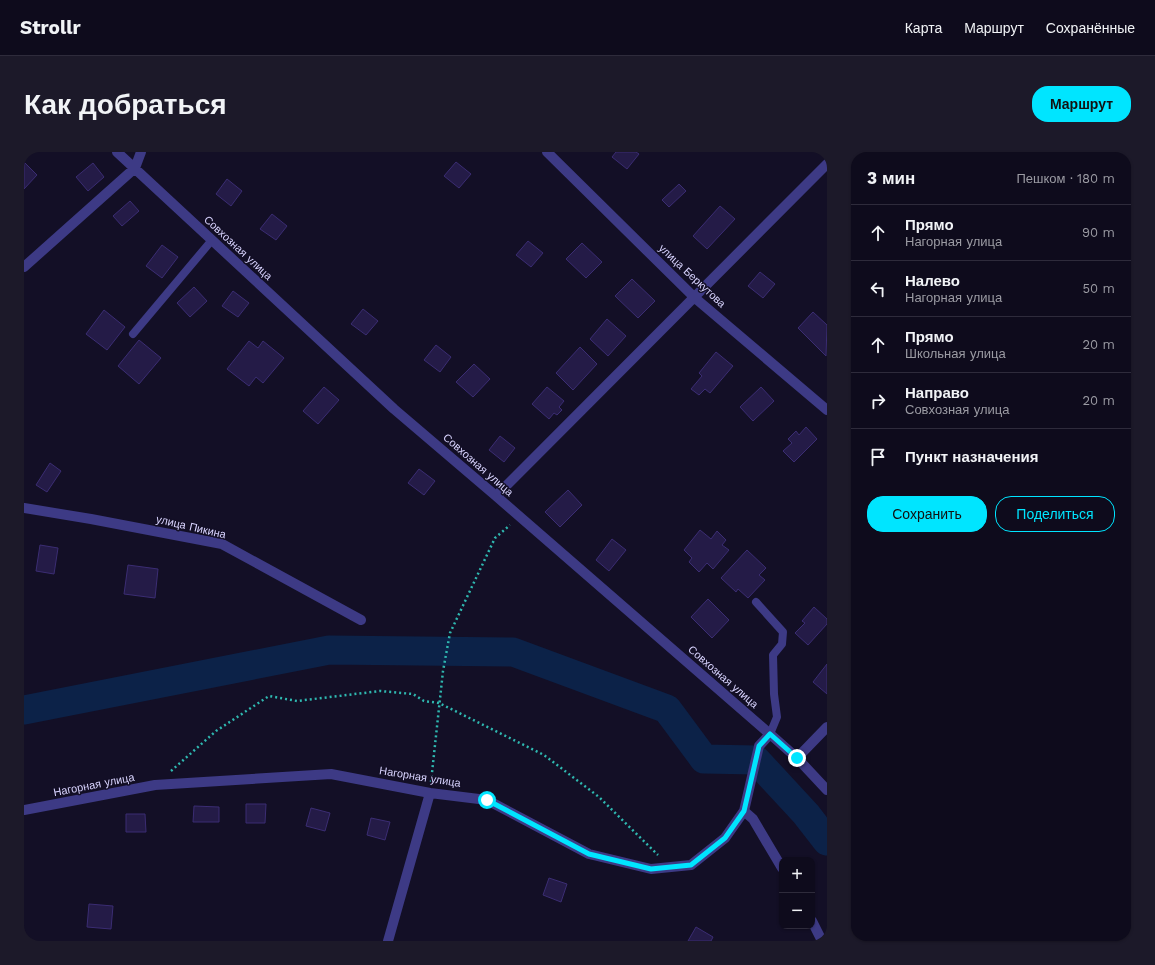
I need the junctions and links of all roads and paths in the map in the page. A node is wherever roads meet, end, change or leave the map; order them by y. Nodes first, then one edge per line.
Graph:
1 (118, 152) edge
2 (141, 152) edge
3 (547, 152) edge
4 (827, 164) edge
5 (135, 168) junction
6 (212, 240) junction
7 (24, 267) edge
8 (694, 298) junction
9 (133, 334) dead end
10 (827, 410) edge
11 (496, 496) junction
12 (24, 508) edge
13 (519, 516) junction
14 (756, 602) dead end
15 (361, 620) dead end
16 (439, 703) junction
17 (827, 727) edge
18 (770, 734) junction
19 (797, 758) junction
20 (155, 785) junction
21 (827, 790) edge
22 (430, 793) junction
23 (24, 810) edge
24 (744, 811) junction
25 (659, 856) dead end
26 (779, 863) edge
27 (815, 927) edge
28 (388, 941) edge
29 (822, 941) edge

1 - 5 street, Совхозная улица
2 - 5 street
3 - 8 street, улица Беркутова
4 - 8 street
5 - 6 street, Совхозная улица
5 - 7 street
6 - 9 lane
6 - 11 street, Совхозная улица
8 - 10 street, улица Беркутова
8 - 11 street
11 - 13 street, Совхозная улица
12 - 15 street, улица Пикина
13 - 16 path
13 - 18 street, Совхозная улица
14 - 18 lane
16 - 20 path
16 - 22 path
16 - 25 path
17 - 19 street
18 - 19 street, Совхозная улица
18 - 24 street, Нагорная улица
19 - 21 street, Совхозная улица
20 - 22 street, Нагорная улица
20 - 23 street, Нагорная улица
22 - 24 street, Нагорная улица
22 - 28 street
24 - 26 street
27 - 29 street

